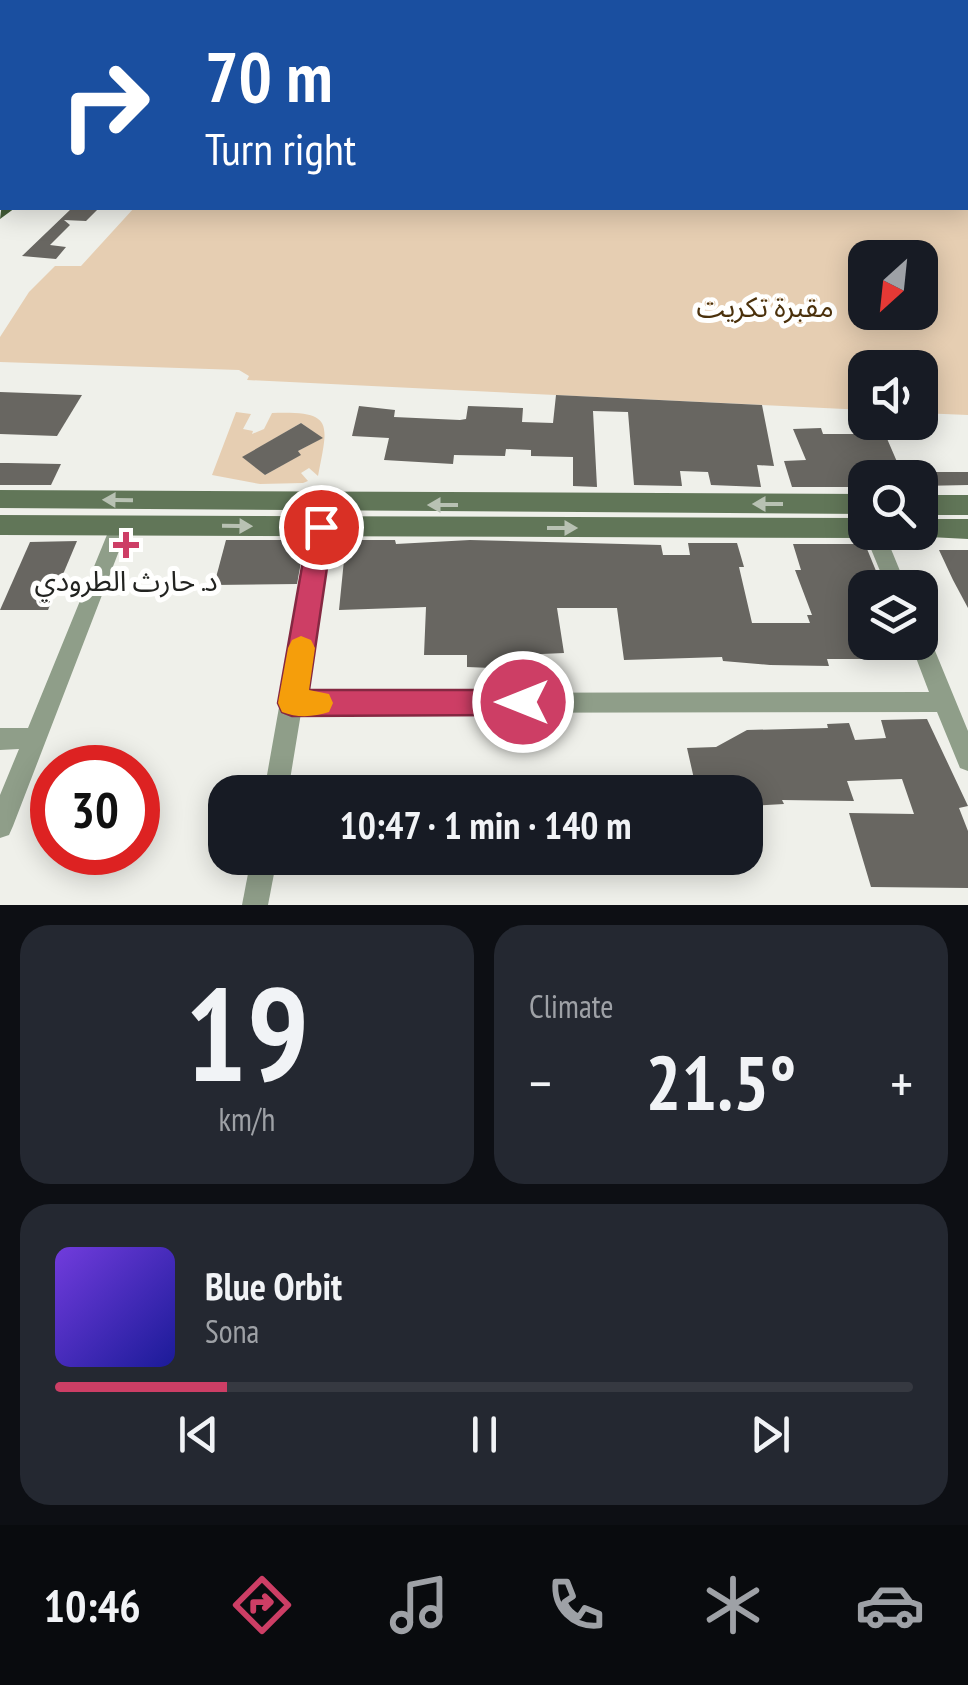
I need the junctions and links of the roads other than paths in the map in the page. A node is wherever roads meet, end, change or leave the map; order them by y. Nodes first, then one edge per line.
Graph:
1 (0, 500) edge
2 (938, 504) edge
3 (968, 504) edge
4 (848, 512) edge
5 (848, 512) edge
6 (0, 524) edge
7 (120, 525) junction
8 (321, 527) junction
9 (938, 529) edge
10 (968, 529) edge
11 (928, 660) edge
12 (945, 702) junction
13 (292, 703) junction
14 (34, 738) junction
15 (0, 739) edge
16 (968, 760) edge
17 (279, 775) edge
18 (0, 826) edge
19 (261, 875) edge
20 (255, 905) edge

4 -> 1 main road
2 - 3 main road
8 -> 5 main road
6 - 7 main road
7 -> 8 main road
7 - 14 street
8 - 13 street
9 - 10 main road
11 - 12 street
12 - 13 street
12 - 16 street
13 - 17 street
14 - 15 street
14 - 18 street
19 - 20 street

